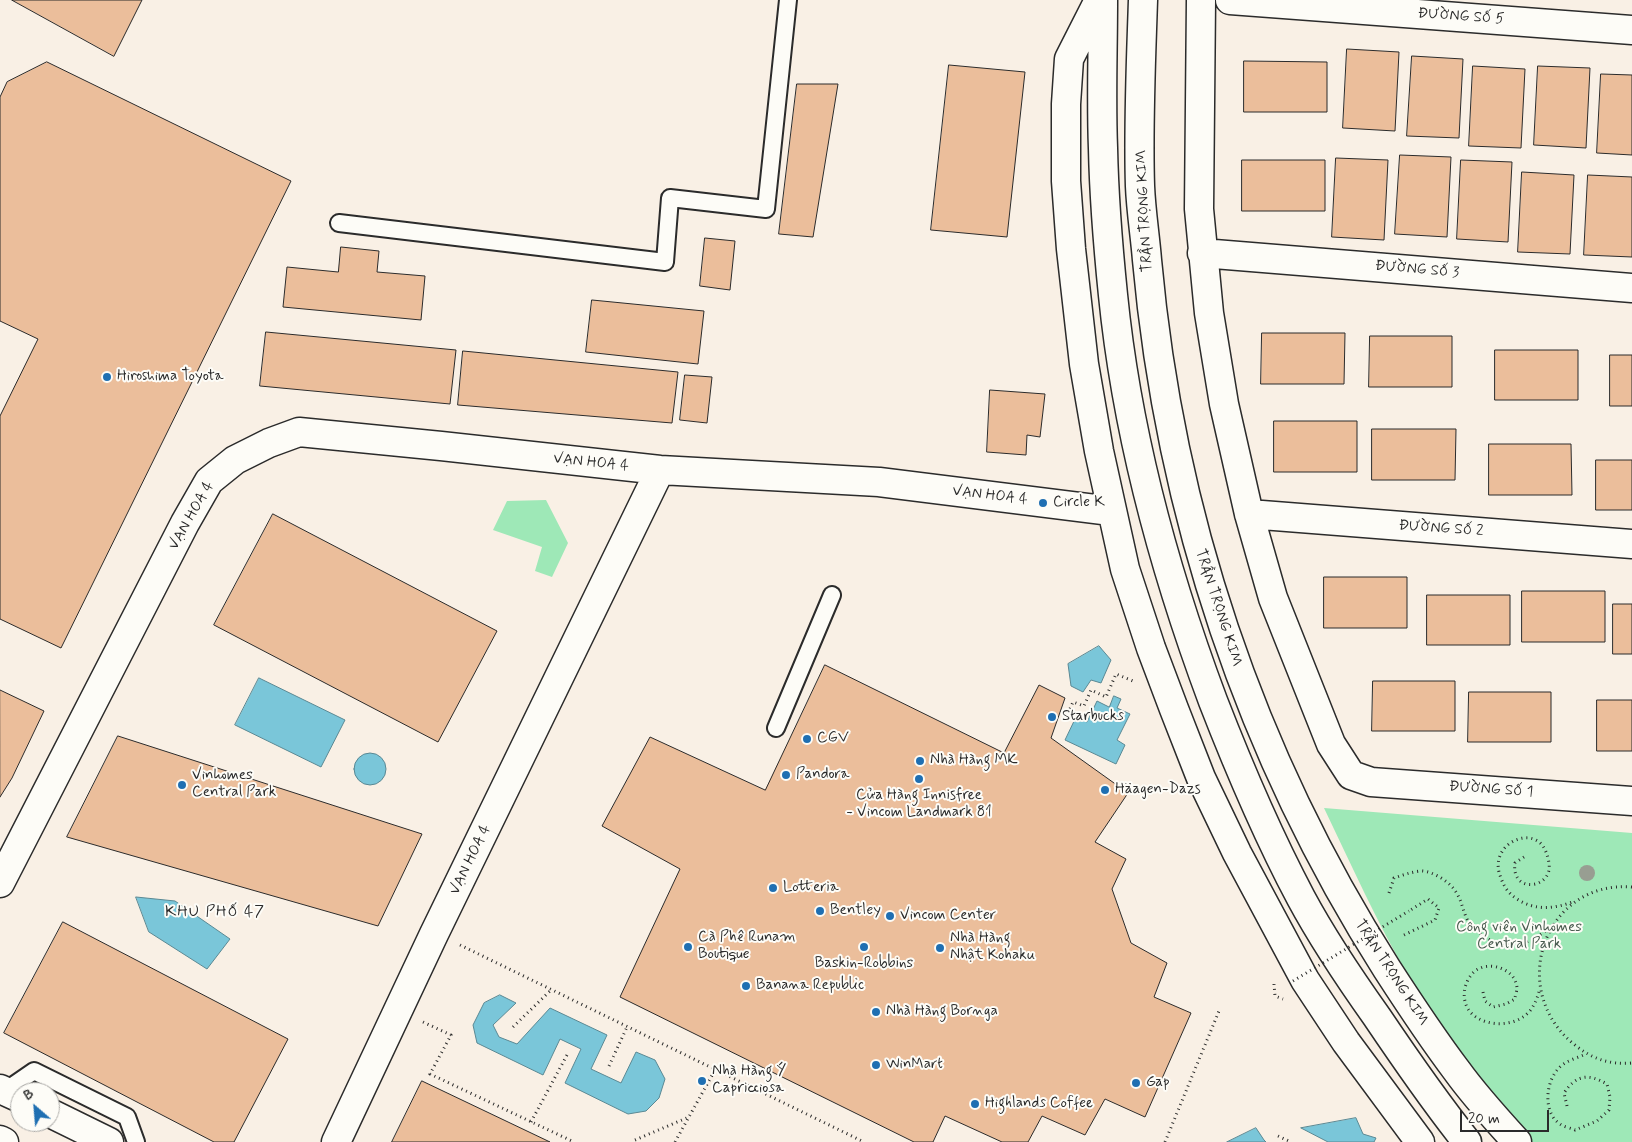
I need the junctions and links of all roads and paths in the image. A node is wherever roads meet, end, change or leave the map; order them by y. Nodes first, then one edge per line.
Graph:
1 (788, 0) edge
2 (1099, 0) edge
3 (1103, 0) edge
4 (1143, 0) edge
5 (1201, 0) edge
6 (1230, 0) edge
7 (1632, 30) edge
8 (339, 223) dead end
9 (1202, 253) junction
10 (1632, 288) edge
11 (660, 470) junction
12 (1111, 511) junction
13 (1249, 514) junction
14 (1632, 544) edge
15 (832, 594) dead end
16 (1133, 681) dead end
17 (1066, 718) dead end
18 (776, 728) dead end
19 (1632, 801) edge
20 (1524, 857) dead end
21 (0, 883) edge
22 (1632, 887) edge
23 (1389, 893) dead end
24 (1578, 900) junction
25 (1556, 921) junction
26 (434, 934) junction
27 (1404, 935) dead end
28 (1294, 981) dead end
29 (551, 990) junction
30 (1540, 990) junction
31 (1484, 992) dead end
32 (1220, 1011) dead end
33 (420, 1021) dead end
34 (513, 1027) dead end
35 (627, 1027) junction
36 (1586, 1054) junction
37 (568, 1055) dead end
38 (1632, 1063) edge
39 (609, 1066) dead end
40 (715, 1070) junction
41 (8, 1093) edge
42 (1567, 1106) dead end
43 (689, 1117) junction
44 (60, 1118) edge
45 (531, 1122) junction
46 (1278, 1136) dead end
47 (0, 1140) edge
48 (635, 1140) dead end
49 (4, 1142) edge
50 (110, 1142) edge
51 (136, 1142) edge
52 (336, 1142) edge
53 (574, 1142) edge
54 (675, 1142) edge
55 (864, 1142) edge
56 (1165, 1142) edge
57 (1291, 1142) edge
58 (1420, 1142) edge
59 (1467, 1142) edge
60 (1517, 1142) edge

1 - 8 lane
2 - 12 street
3 - 59 street
4 - 60 street, TRẦN TRỌNG KIM
5 - 9 street
6 - 7 street, ĐƯỜNG SỐ 5
9 - 10 street, ĐƯỜNG SỐ 3
9 - 13 street
11 - 12 street, VẠN HOA 4
11 - 21 street, VẠN HOA 4
11 - 26 street, VẠN HOA 4
12 - 58 street
13 - 14 street, ĐƯỜNG SỐ 2
13 - 19 street, ĐƯỜNG SỐ 1
15 - 18 lane
16 - 17 path
20 - 24 path
22 - 24 path
23 - 25 path
24 - 25 path
25 - 30 path
26 - 29 path
26 - 52 street, VẠN HOA 4
27 - 28 path, bridge
29 - 34 path
29 - 35 path
30 - 31 path
30 - 36 path
32 - 56 path
33 - 45 path
35 - 39 path
35 - 40 path
36 - 38 path
36 - 42 path
37 - 45 path
40 - 43 path
40 - 55 path
41 - 51 lane
43 - 48 path
43 - 54 path
44 - 50 street
45 - 53 path
46 - 57 path
47 - 49 street

